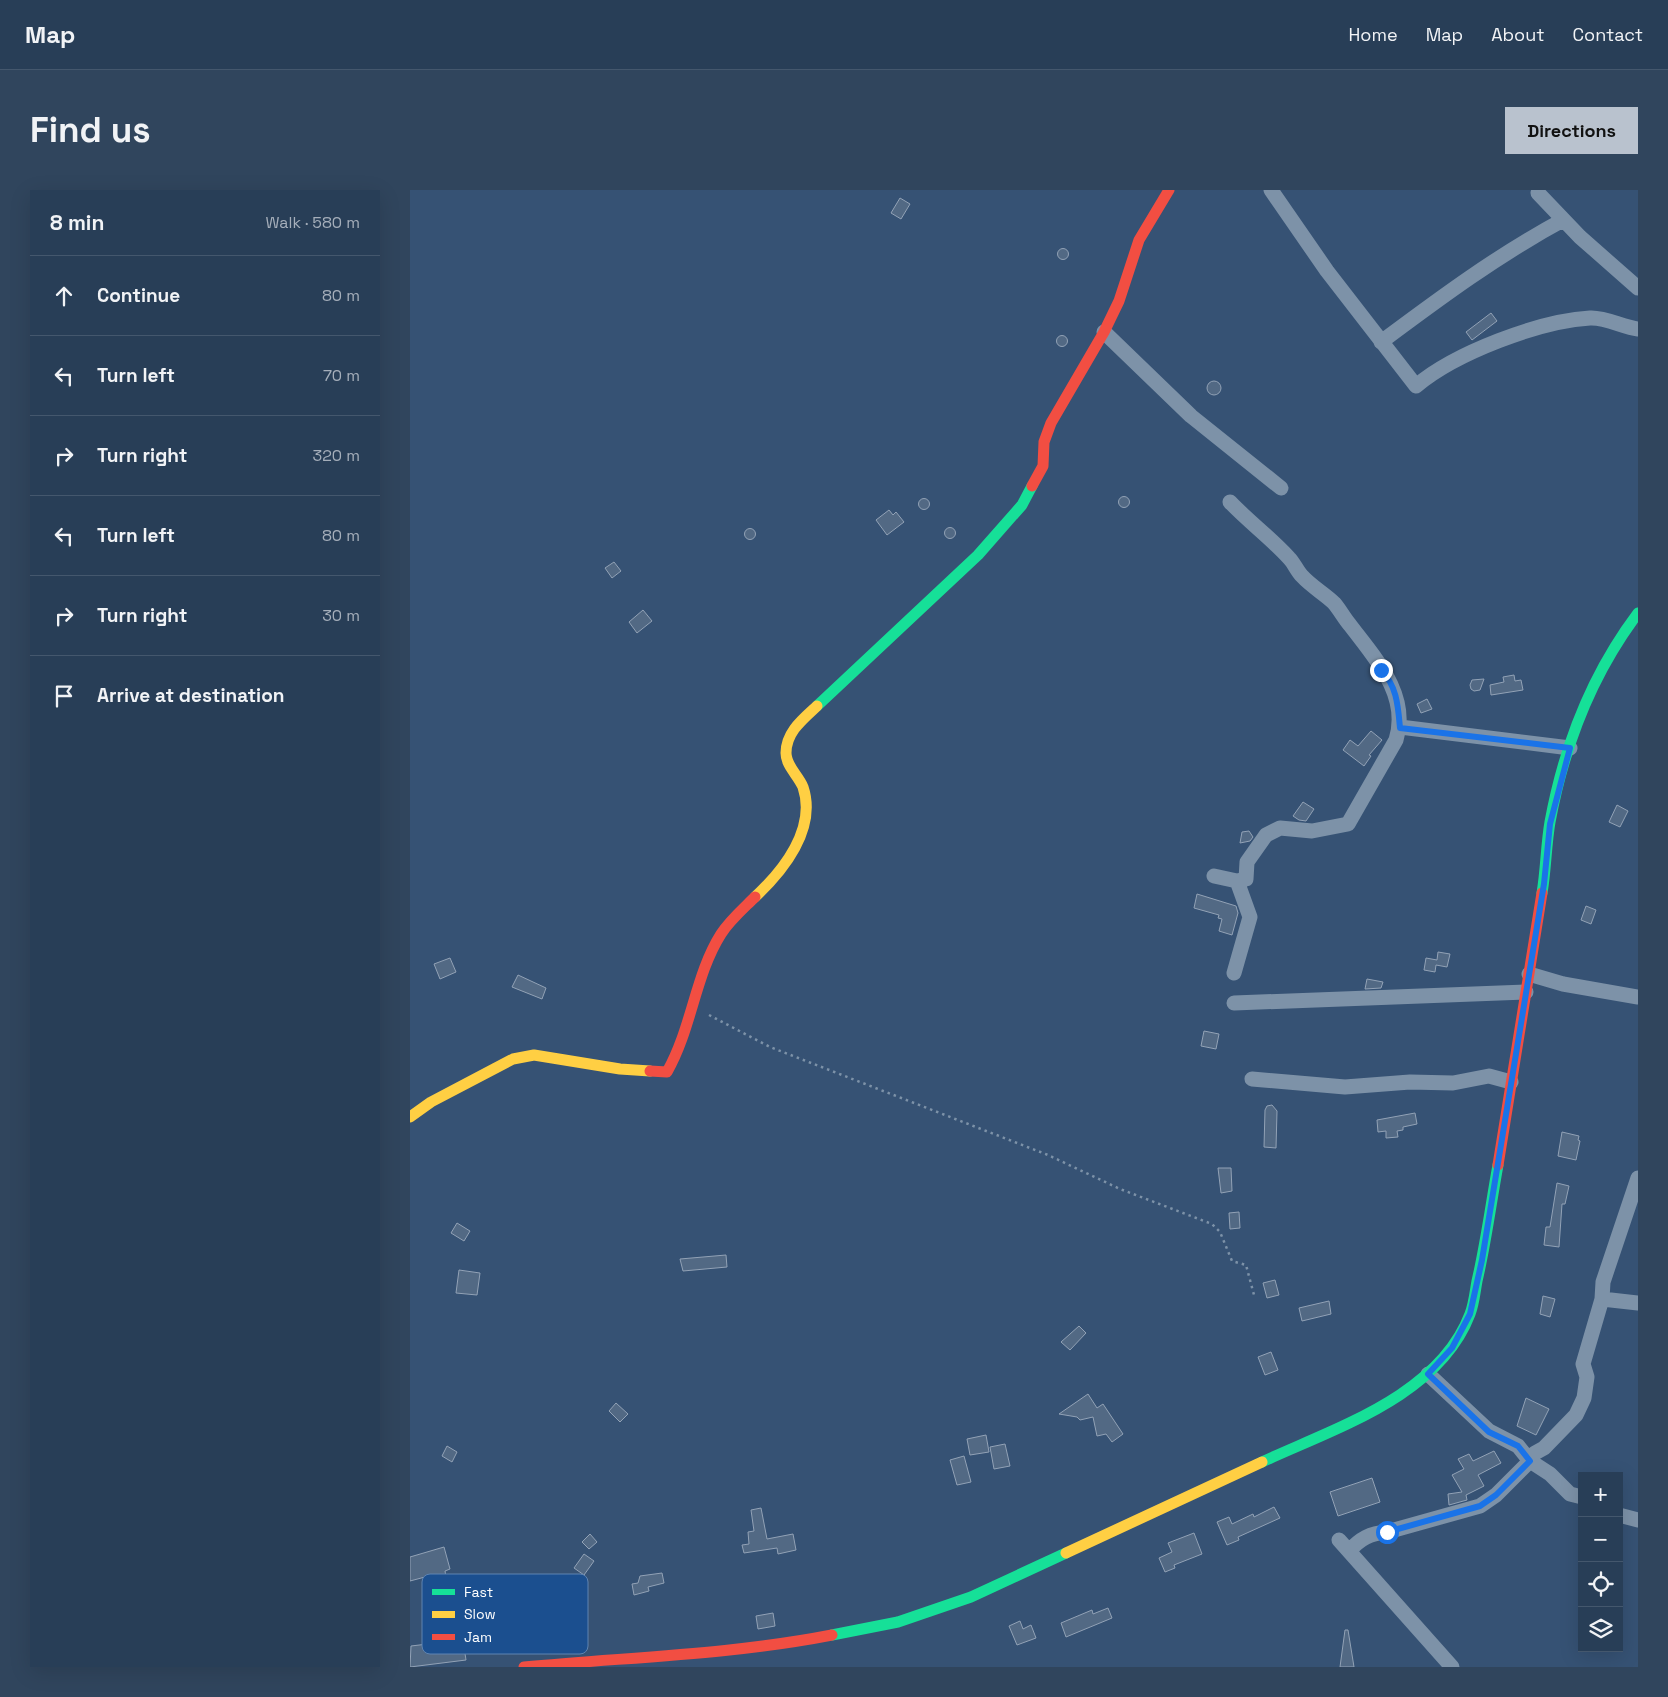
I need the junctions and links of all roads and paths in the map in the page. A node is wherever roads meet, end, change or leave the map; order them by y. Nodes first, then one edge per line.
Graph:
1 (1169, 190) edge
2 (1271, 190) edge
3 (1538, 193) dead end
4 (1564, 220) junction
5 (1638, 288) edge
6 (1638, 329) edge
7 (1104, 332) junction
8 (1381, 342) junction
9 (1281, 488) dead end
10 (1230, 502) dead end
11 (1638, 614) edge
12 (1400, 728) junction
13 (1570, 748) junction
14 (1214, 876) dead end
15 (1237, 881) junction
16 (1234, 973) dead end
17 (1529, 974) junction
18 (1526, 992) junction
19 (1638, 997) edge
20 (1234, 1003) dead end
21 (695, 1007) junction
22 (1252, 1079) dead end
23 (1512, 1082) junction
24 (410, 1117) edge
25 (1638, 1178) edge
26 (1254, 1296) dead end
27 (1602, 1299) junction
28 (1638, 1303) edge
29 (1428, 1374) junction
30 (1530, 1461) junction
31 (1578, 1496) edge
32 (1623, 1516) edge
33 (1638, 1520) edge
34 (1339, 1540) dead end
35 (1349, 1551) junction
36 (524, 1667) edge
37 (1452, 1667) edge

1 - 7 street
2 - 8 street
3 - 4 street
4 - 5 street
4 - 8 street
6 - 8 street
7 - 9 street
7 - 21 street
10 - 12 street
11 - 13 street
12 - 13 street
12 - 15 street
13 - 17 street
14 - 15 street
15 - 16 street
17 - 18 street
17 - 19 street
18 - 20 street
18 - 23 street
21 - 24 street
21 - 26 path
22 - 23 street
23 - 29 street
25 - 27 street
27 - 28 street
27 - 30 street
29 - 30 street
29 - 36 street
30 - 31 street
30 - 35 street
32 - 33 street
34 - 35 street
35 - 37 street

